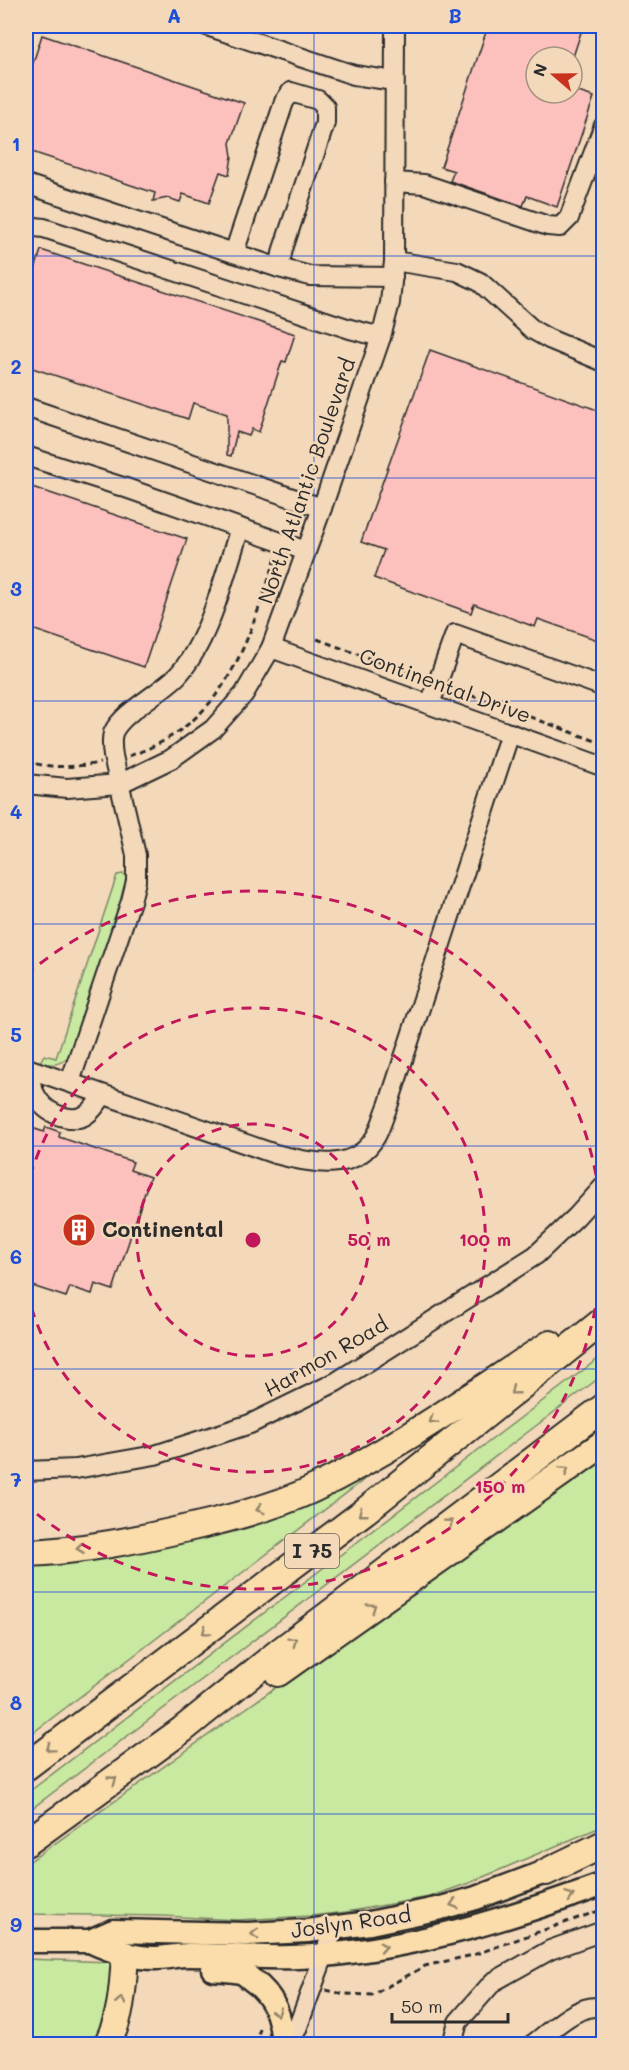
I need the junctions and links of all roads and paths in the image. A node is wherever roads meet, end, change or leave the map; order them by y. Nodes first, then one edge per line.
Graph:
1 (207, 26) edge
2 (395, 26) edge
3 (394, 81) junction
4 (603, 125) edge
5 (394, 182) junction
6 (26, 184) edge
7 (26, 226) edge
8 (234, 253) junction
9 (279, 268) junction
10 (393, 269) junction
11 (381, 337) junction
12 (603, 362) edge
13 (26, 407) edge
14 (26, 456) edge
15 (322, 508) junction
16 (240, 528) junction
17 (306, 552) junction
18 (317, 639) dead end
19 (272, 648) junction
20 (437, 683) junction
21 (603, 687) edge
22 (430, 704) junction
23 (510, 733) junction
24 (603, 744) edge
25 (603, 767) edge
26 (26, 784) edge
27 (119, 784) junction
28 (70, 1082) junction
29 (103, 1096) junction
30 (603, 1186) edge
31 (598, 1324) edge
32 (603, 1407) edge
33 (603, 1443) edge
34 (26, 1471) edge
35 (26, 1553) edge
36 (182, 1730) junction
37 (26, 1767) edge
38 (26, 1843) edge
39 (603, 1844) edge
40 (603, 1850) edge
41 (546, 1872) junction
42 (603, 1884) edge
43 (603, 1909) edge
44 (334, 1928) junction
45 (600, 1932) dead end
46 (26, 1941) edge
47 (90, 1941) junction
48 (125, 1955) junction
49 (325, 1955) junction
50 (155, 1958) junction
51 (328, 1990) dead end
52 (603, 2008) edge
53 (107, 2044) edge
54 (283, 2044) edge
55 (289, 2044) edge
56 (452, 2044) edge
57 (533, 2044) edge

1 - 3 street
2 - 3 street, North Atlantic Boulevard
3 - 5 street, North Atlantic Boulevard
4 - 5 street
5 - 10 street, North Atlantic Boulevard
6 - 8 street
7 - 11 street
8 - 9 street
8 - 9 street
9 - 10 street
10 - 11 street, North Atlantic Boulevard
10 - 12 street
11 - 15 street, North Atlantic Boulevard
13 - 15 street
14 - 16 street
15 - 17 street, North Atlantic Boulevard
16 - 17 street
16 - 27 street
17 - 19 street, North Atlantic Boulevard
18 - 20 path
19 - 22 street, Continental Drive
19 - 27 street, North Atlantic Boulevard
20 - 21 street
20 - 22 street
20 - 24 path
22 - 23 street, Continental Drive
23 - 25 street, Continental Drive
23 - 29 street
26 - 27 street, North Atlantic Boulevard
27 - 28 street
28 - 29 street
28 - 29 street
30 - 34 street, Harmon Road
31 -> 35 highway
31 -> 37 highway, I 75
36 -> 32 highway, I 75
36 -> 33 highway
38 -> 36 highway, I 75
39 - 41 highway
40 - 41 main road, Joslyn Road
41 -> 44 main road, Joslyn Road
49 -> 42 main road, Joslyn Road
43 - 51 path
44 -> 47 main road, Joslyn Road
44 - 49 street
45 - 56 street
46 - 47 main road, Joslyn Road
47 - 48 main road, Joslyn Road
48 - 50 main road, Joslyn Road
53 -> 48 highway
49 - 50 main road, Joslyn Road
49 - 55 street
50 -> 54 main road
52 - 57 street

